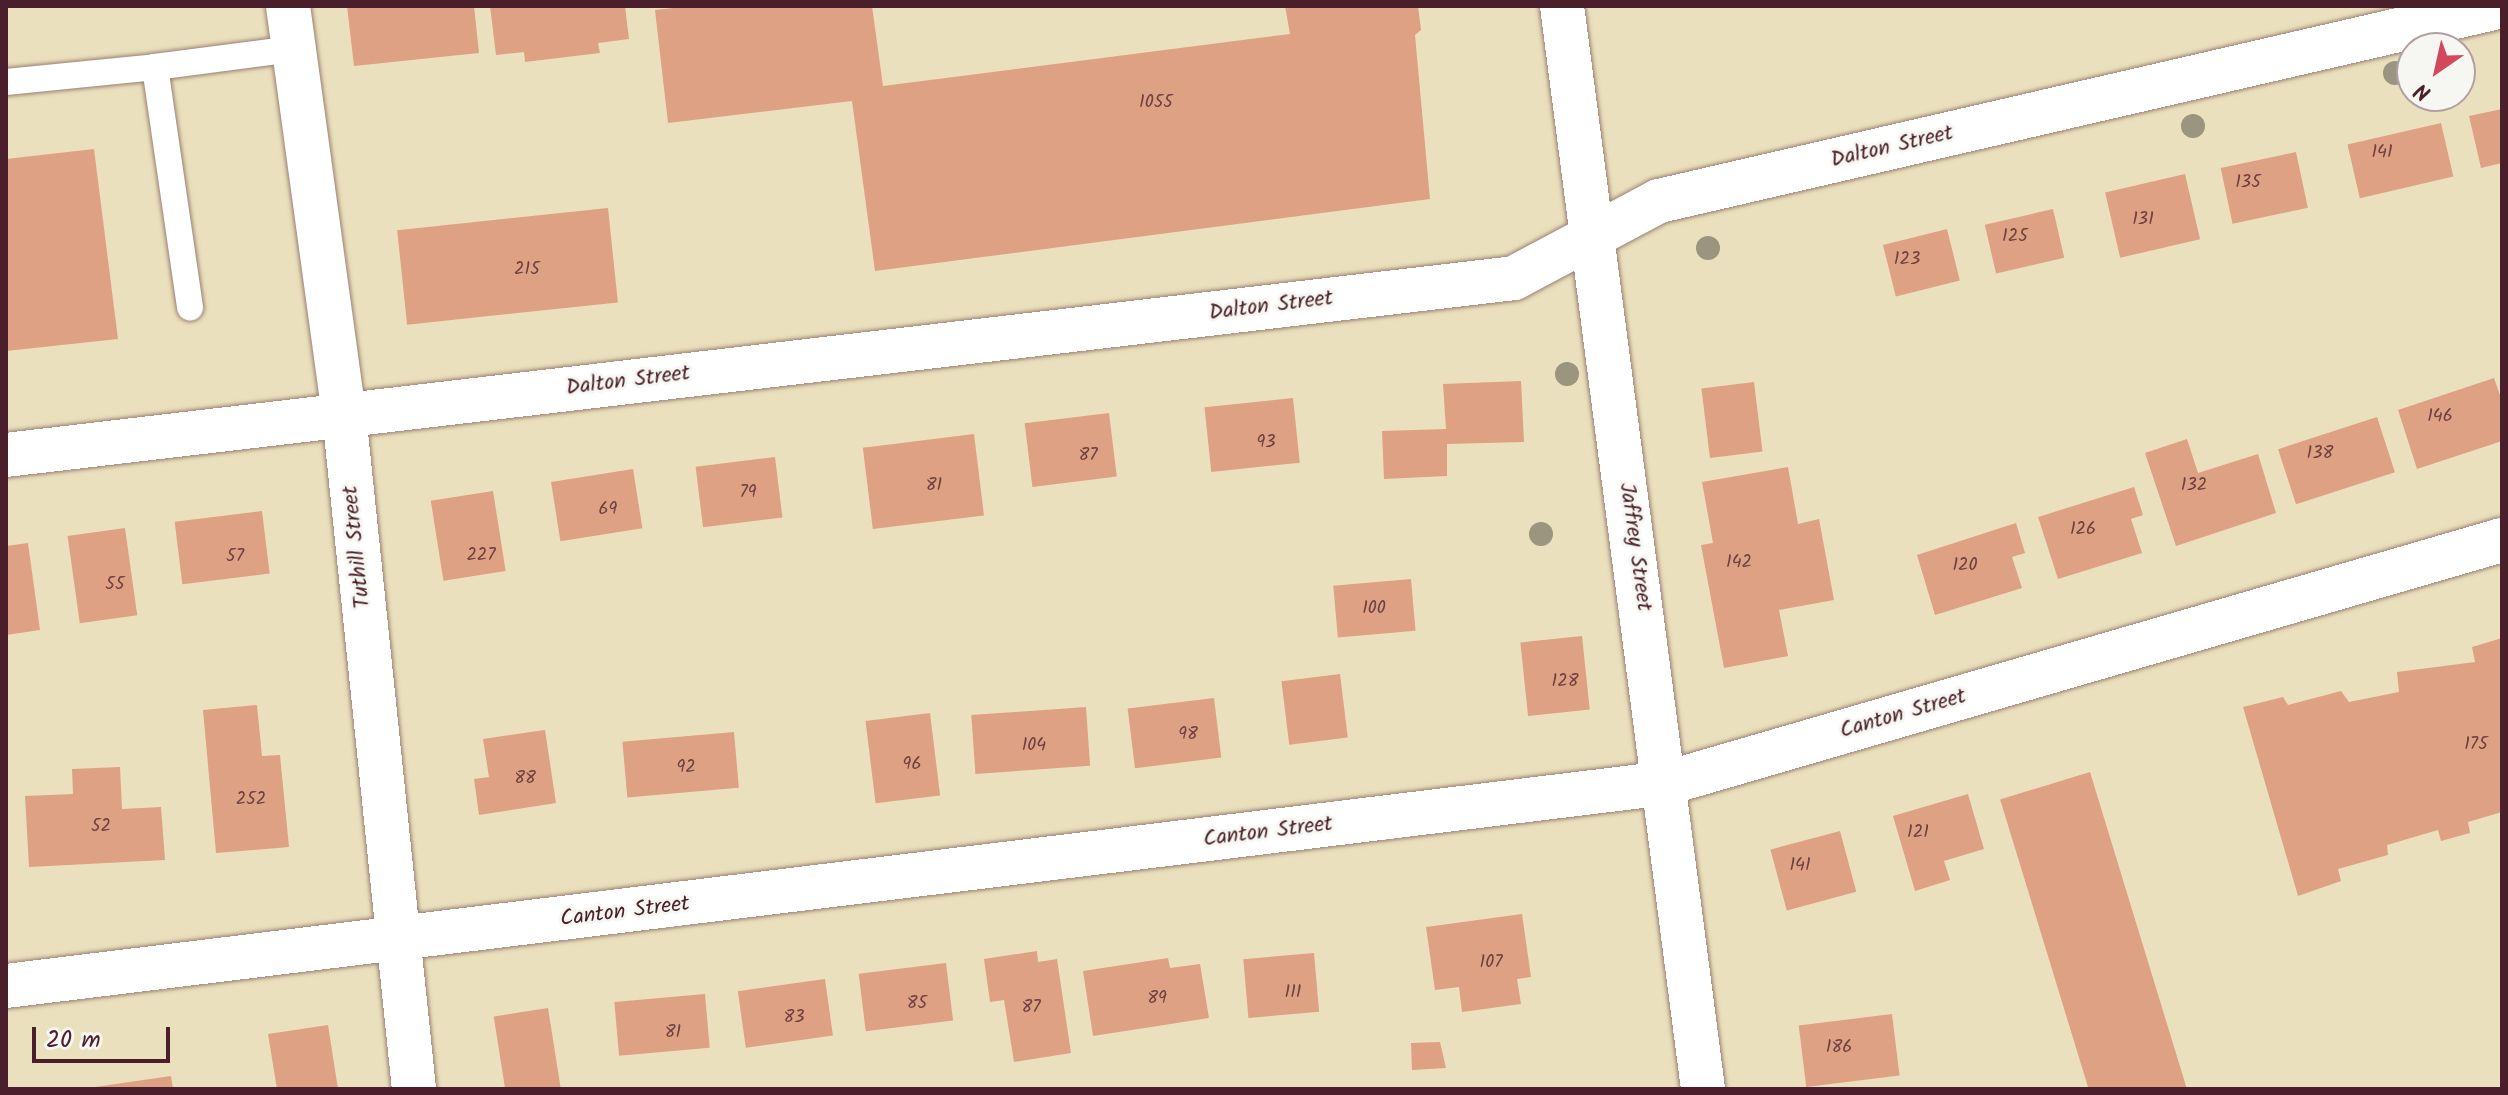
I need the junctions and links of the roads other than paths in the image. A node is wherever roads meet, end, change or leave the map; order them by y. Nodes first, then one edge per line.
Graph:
1 (288, 6) edge
2 (1562, 6) edge
3 (2502, 6) edge
4 (294, 49) junction
5 (155, 67) junction
6 (6, 80) edge
7 (1594, 239) junction
8 (190, 307) dead end
9 (344, 414) junction
10 (6, 455) edge
11 (2502, 540) edge
12 (1667, 783) junction
13 (397, 940) junction
14 (6, 986) edge
15 (414, 1089) edge
16 (1703, 1089) edge

1 - 4 street, Tuthill Street
2 - 7 street, Jaffrey Street
3 - 7 street, Dalton Street
4 - 5 lane
4 - 9 street, Tuthill Street
5 - 6 lane
5 - 8 lane
7 - 9 street, Dalton Street
7 - 12 street, Jaffrey Street
9 - 10 street, Dalton Street
9 - 13 street, Tuthill Street
11 - 12 street, Canton Street
12 - 13 street, Canton Street
12 - 16 street, Jaffrey Street
13 - 14 street, Canton Street
13 - 15 street, Tuthill Street

